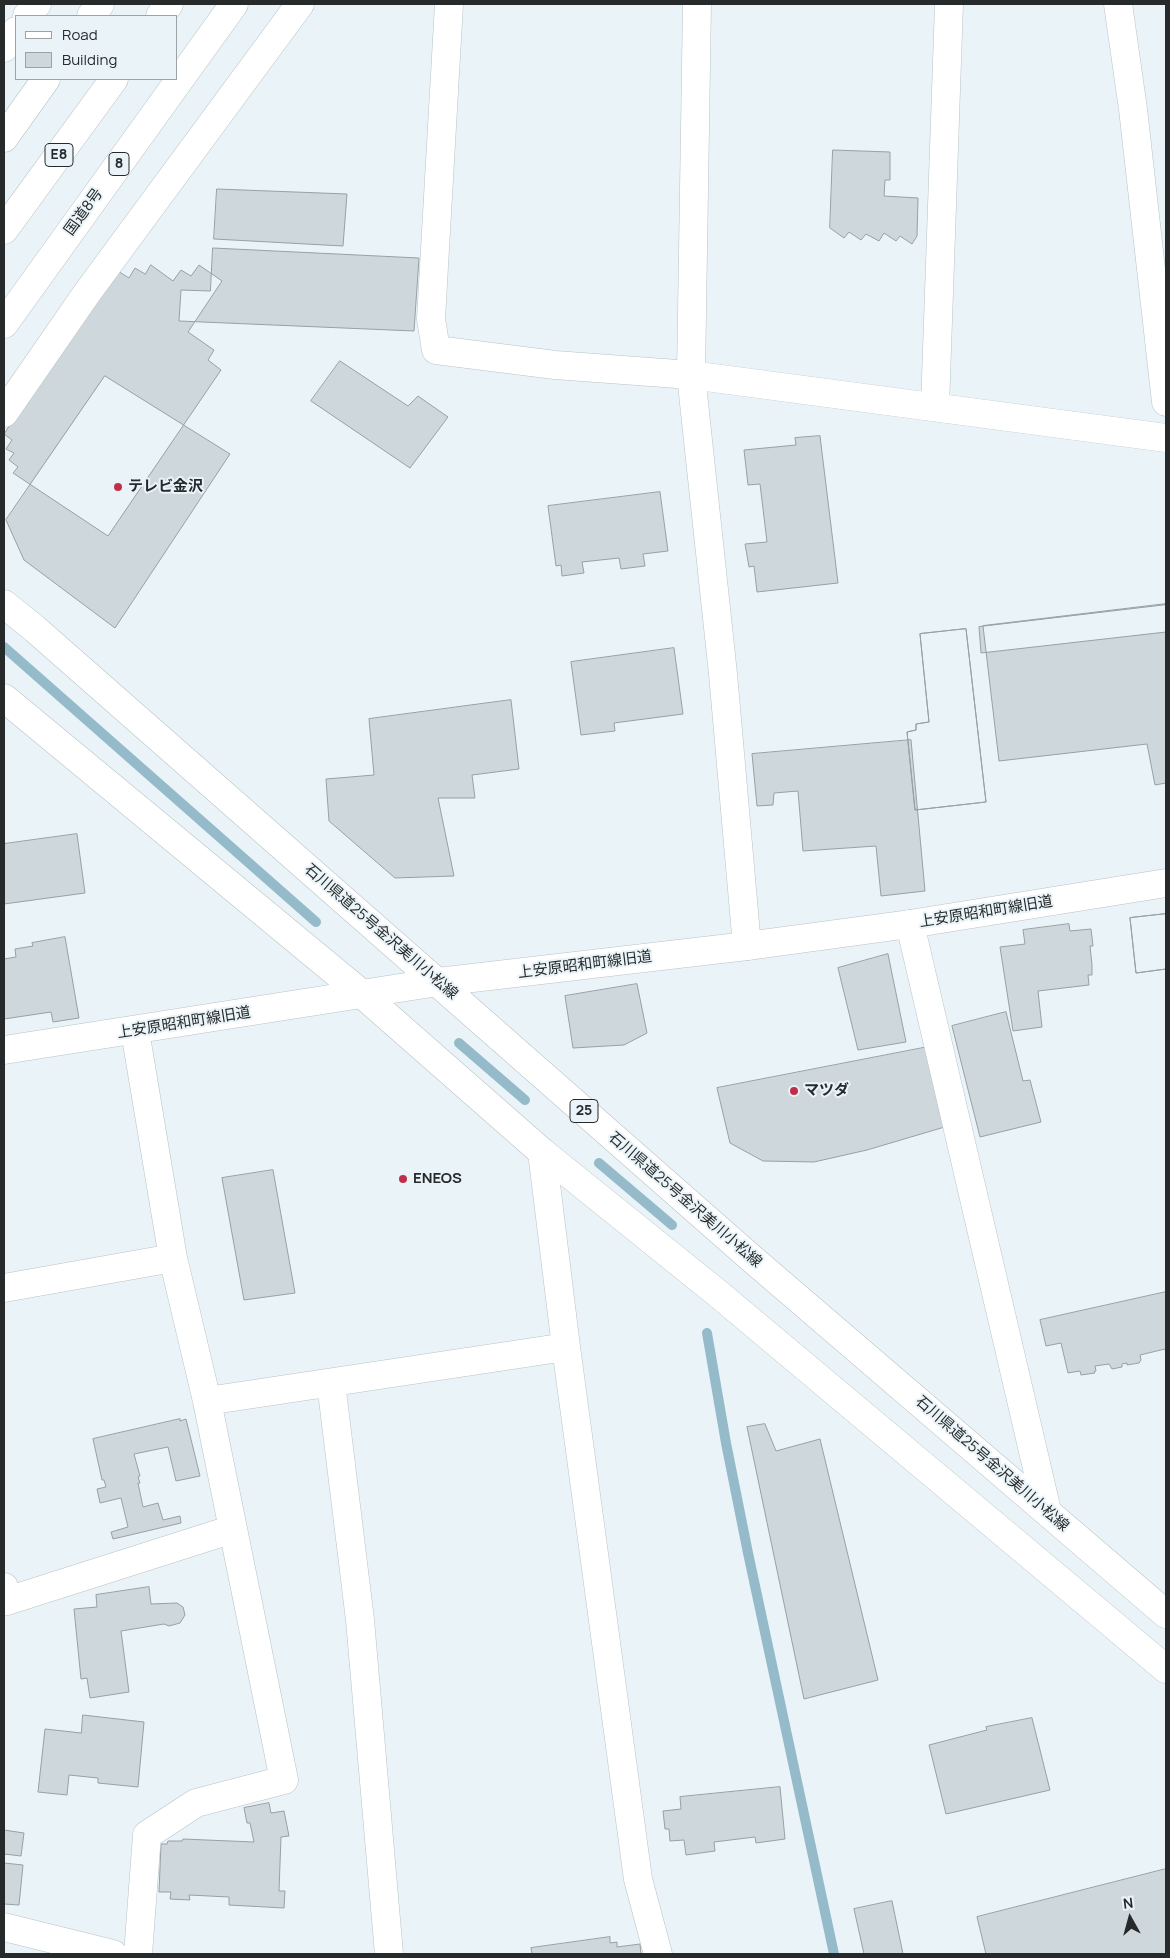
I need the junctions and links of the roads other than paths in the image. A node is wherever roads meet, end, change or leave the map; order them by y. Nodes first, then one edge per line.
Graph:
1 (37, 4) edge
2 (100, 4) edge
3 (169, 4) edge
4 (234, 4) edge
5 (300, 4) edge
6 (449, 4) edge
7 (697, 4) edge
8 (949, 4) edge
9 (1118, 4) edge
10 (28, 15) edge
11 (92, 15) edge
12 (161, 15) edge
13 (15, 32) edge
14 (4, 48) edge
15 (45, 80) edge
16 (113, 80) edge
17 (4, 138) edge
18 (4, 230) edge
19 (4, 324) edge
20 (691, 374) junction
21 (1166, 402) edge
22 (935, 407) junction
23 (4, 413) edge
24 (1166, 438) edge
25 (4, 604) edge
26 (4, 698) edge
27 (1166, 883) edge
28 (910, 924) junction
29 (747, 946) junction
30 (438, 982) junction
31 (362, 994) junction
32 (135, 1031) junction
33 (4, 1050) edge
34 (542, 1152) junction
35 (173, 1258) junction
36 (4, 1288) edge
37 (566, 1347) junction
38 (331, 1383) junction
39 (207, 1402) junction
40 (1047, 1511) junction
41 (233, 1529) junction
42 (4, 1587) edge
43 (1166, 1614) edge
44 (1166, 1669) edge
45 (4, 1927) edge
46 (113, 1954) edge
47 (138, 1954) edge
48 (389, 1954) edge
49 (658, 1954) edge

1 - 10 main road
2 - 11 main road
3 - 12 main road
4 - 19 main road, 国道8号 / 8
5 - 23 main road
6 - 20 main road
7 - 20 main road
8 - 22 main road
9 - 21 main road
13 - 14 main road
15 - 17 main road
16 - 18 main road, E8
20 - 22 main road
20 - 29 main road
22 - 24 main road
25 - 30 main road, 石川県道25号金沢美川小松線 / 25
26 - 31 main road
27 - 28 main road, 上安原昭和町線旧道
28 - 29 main road, 上安原昭和町線旧道
28 - 40 main road
29 - 30 main road, 上安原昭和町線旧道
30 - 31 main road, 上安原昭和町線旧道
30 - 40 main road, 石川県道25号金沢美川小松線 / 25
31 - 32 main road, 上安原昭和町線旧道
31 - 34 main road
32 - 33 main road, 上安原昭和町線旧道
32 - 35 main road
34 - 37 main road
34 - 44 main road
35 - 36 main road
35 - 39 main road
37 - 38 main road
37 - 49 main road
38 - 39 main road
38 - 48 main road
39 - 41 main road
40 - 43 main road, 石川県道25号金沢美川小松線 / 25
41 - 42 main road
41 - 47 main road
45 - 46 main road

